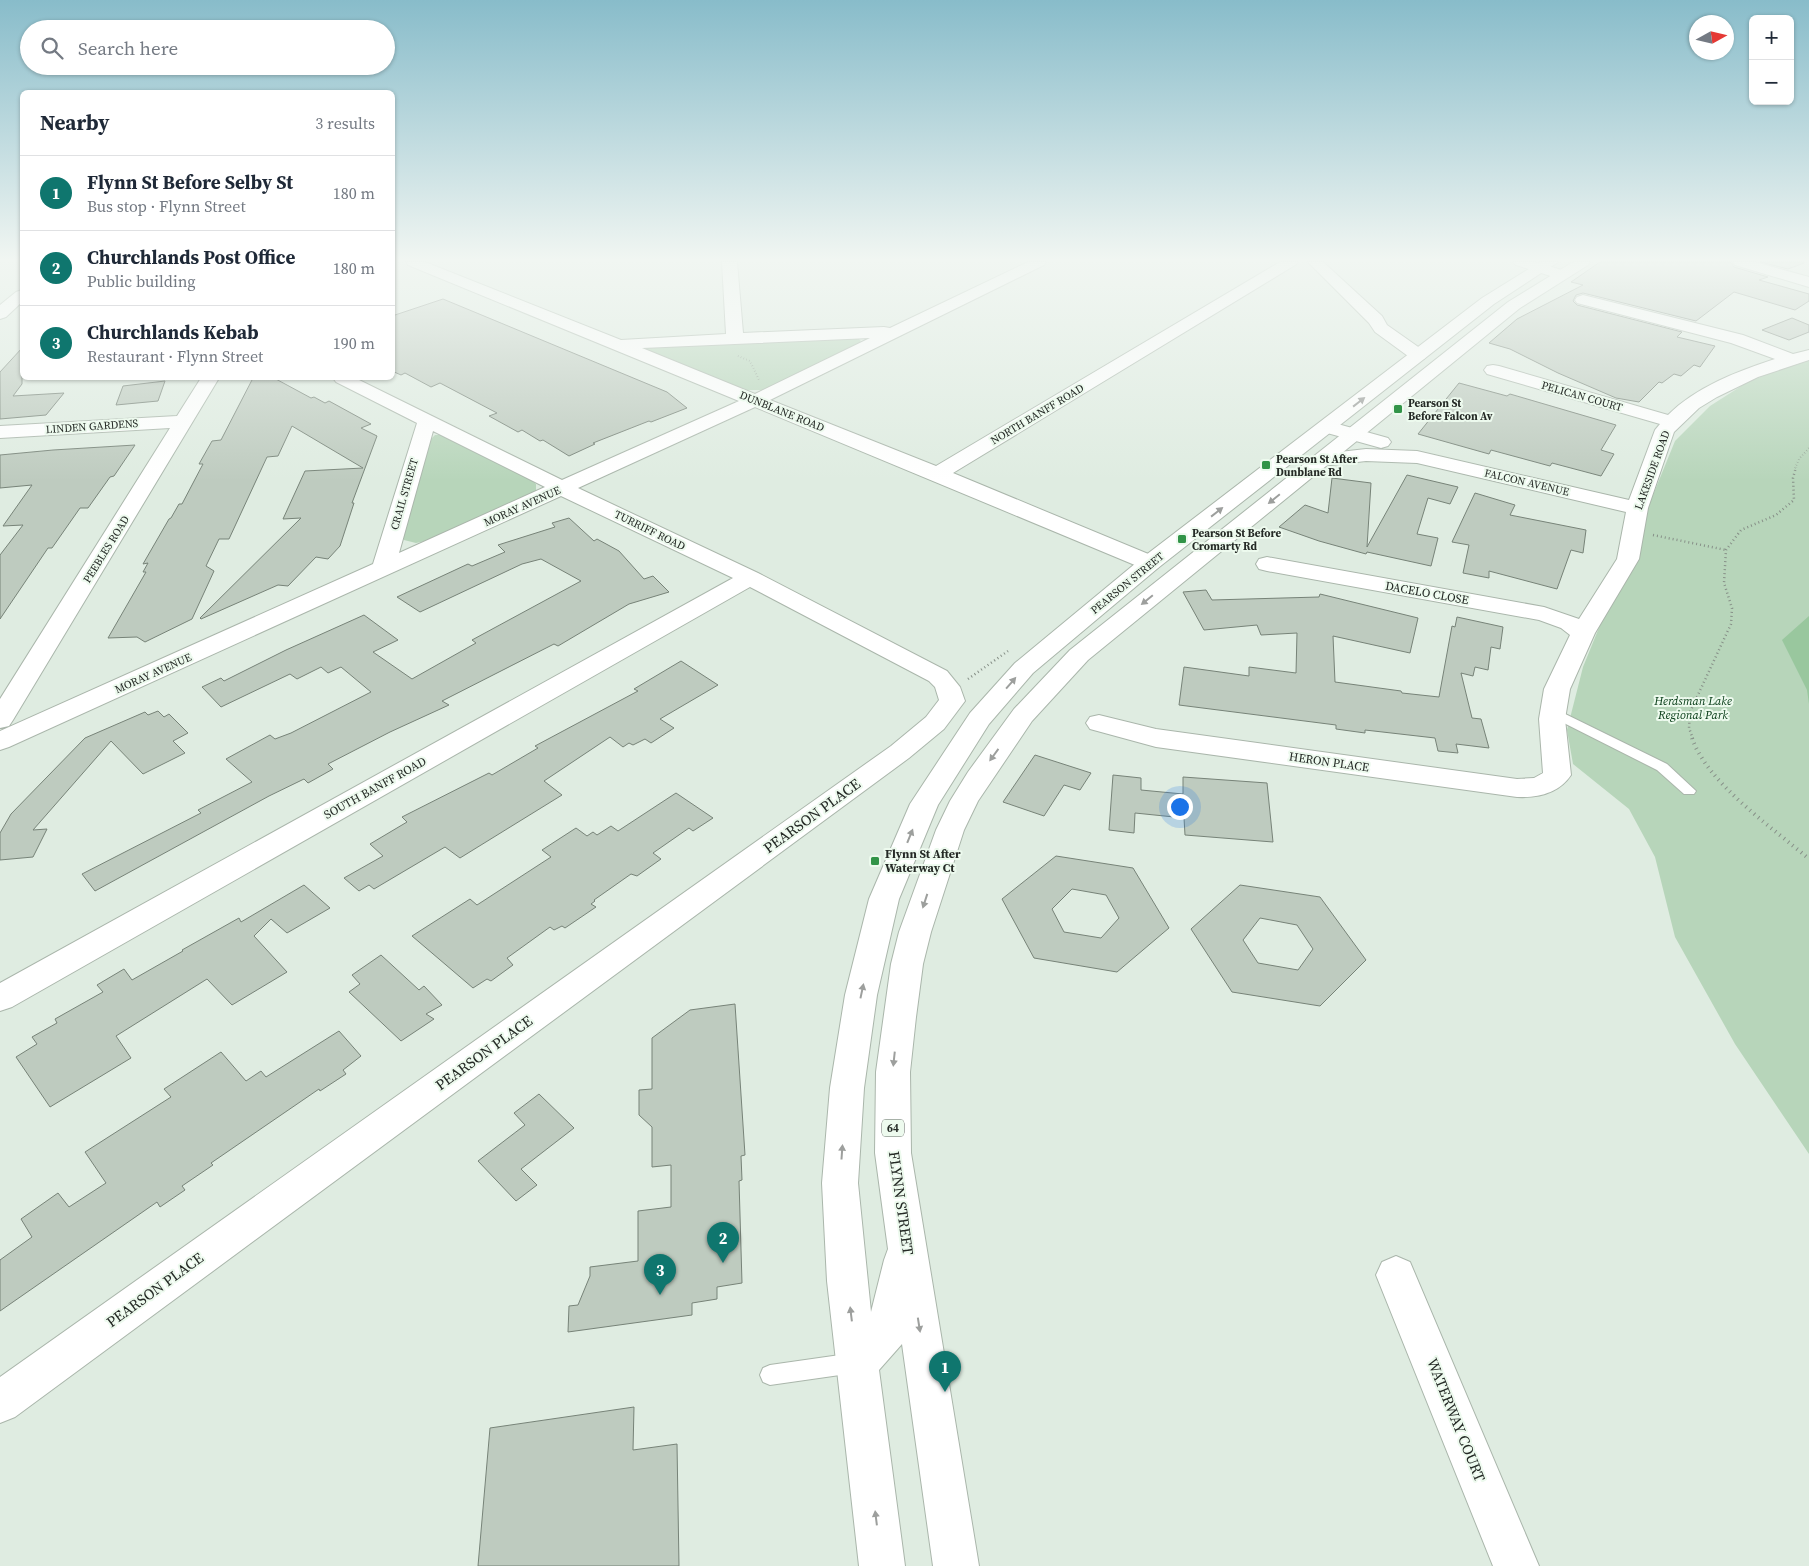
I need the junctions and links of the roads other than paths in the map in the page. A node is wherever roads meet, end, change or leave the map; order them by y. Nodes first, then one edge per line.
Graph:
1 (594, 335) edge
2 (735, 335) edge
3 (814, 335) edge
4 (888, 335) edge
5 (1169, 335) edge
6 (1389, 335) edge
7 (1444, 335) edge
8 (1477, 335) edge
9 (1722, 335) edge
10 (735, 339) junction
11 (616, 344) junction
12 (1418, 355) junction
13 (1800, 357) edge
14 (1492, 370) dead end
15 (209, 380) edge
16 (346, 380) edge
17 (764, 396) junction
18 (427, 420) junction
19 (185, 421) junction
20 (1672, 422) junction
21 (1327, 427) junction
22 (0, 432) edge
23 (1354, 434) junction
24 (1417, 457) junction
25 (1322, 460) junction
26 (938, 474) junction
27 (562, 488) junction
28 (1637, 508) junction
29 (1150, 563) junction
30 (1266, 564) dead end
31 (383, 568) junction
32 (750, 578) junction
33 (1583, 633) junction
34 (951, 691) joint
35 (1553, 712) junction
36 (1023, 715) joint
37 (0, 720) edge
38 (1099, 723) dead end
39 (0, 741) edge
40 (1557, 775) joint
41 (1689, 791) dead end
42 (0, 998) edge
43 (906, 1248) junction
44 (1396, 1275) dead end
45 (857, 1362) junction
46 (770, 1375) dead end
47 (0, 1402) edge
48 (882, 1566) edge
49 (956, 1566) edge
50 (1516, 1566) edge

1 - 11 street, DUNBLANE ROAD
2 - 10 street
3 - 10 street
4 - 17 street, MORAY AVENUE
5 - 26 street, NORTH BANFF ROAD
6 - 12 street
7 - 12 street, PEARSON STREET / 64
8 - 23 street, PEARSON STREET / 64
9 - 13 street
10 - 11 street
11 - 17 street, DUNBLANE ROAD
21 -> 12 street, PEARSON STREET / 64
13 - 20 street, LAKESIDE ROAD
14 - 20 street, PELICAN COURT
15 - 19 street, PEEBLES ROAD
16 - 18 street, TURRIFF ROAD
17 - 26 street, DUNBLANE ROAD
17 - 27 street, MORAY AVENUE
18 - 27 street, TURRIFF ROAD
18 - 31 street, CRAIL STREET
19 - 22 street, LINDEN GARDENS
19 - 37 street, PEEBLES ROAD
20 - 28 street, LAKESIDE ROAD
21 - 23 street, FALCON AVENUE
29 -> 21 street, PEARSON STREET / 64
23 - 24 street, FALCON AVENUE
23 - 25 street, PEARSON STREET / 64
24 - 25 street, FALCON AVENUE
24 - 28 street, FALCON AVENUE
25 -> 36 street, PEARSON STREET / 64
26 - 29 street, DUNBLANE ROAD
27 - 31 street, MORAY AVENUE
27 - 32 street, TURRIFF ROAD
28 - 33 street, LAKESIDE ROAD
45 -> 29 street, PEARSON STREET / 64
30 - 33 street, DACELO CLOSE
31 - 39 street, MORAY AVENUE
32 - 34 street, TURRIFF ROAD
32 - 42 street, SOUTH BANFF ROAD
33 - 35 street, LAKESIDE ROAD
34 - 47 street, PEARSON PLACE
35 - 40 street, LAKESIDE ROAD
35 - 41 lane
36 -> 43 street, FLYNN STREET / 64
38 - 40 street, HERON PLACE
43 - 45 street
43 -> 49 street, FLYNN STREET / 64
44 - 50 street, WATERWAY COURT
45 - 46 lane
48 -> 45 street, 64

